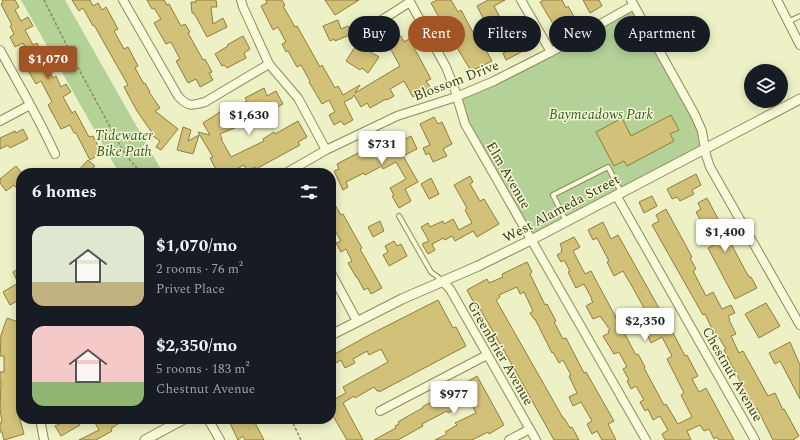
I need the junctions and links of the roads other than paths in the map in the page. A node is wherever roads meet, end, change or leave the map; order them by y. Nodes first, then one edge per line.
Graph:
1 (123, 0) edge
2 (241, 0) edge
3 (521, 0) edge
4 (777, 0) edge
5 (409, 1) edge
6 (632, 2) edge
7 (388, 16) edge
8 (800, 16) edge
9 (606, 18) edge
10 (788, 22) junction
11 (800, 45) edge
12 (549, 49) edge
13 (0, 50) edge
14 (551, 52) edge
15 (269, 64) junction
16 (456, 97) junction
17 (800, 99) edge
18 (30, 105) junction
19 (0, 121) edge
20 (705, 149) junction
21 (326, 150) junction
22 (55, 154) dead end
23 (295, 168) edge
24 (619, 193) junction
25 (400, 216) dead end
26 (566, 222) junction
27 (531, 240) junction
28 (442, 281) junction
29 (336, 283) edge
30 (357, 321) junction
31 (800, 325) edge
32 (336, 333) edge
33 (487, 355) junction
34 (380, 412) dead end
35 (41, 424) edge
36 (175, 424) edge
37 (211, 424) edge
38 (530, 429) junction
39 (44, 440) edge
40 (145, 440) edge
41 (220, 440) edge
42 (509, 440) edge
43 (536, 440) edge
44 (646, 440) edge
45 (756, 440) edge

1 - 15 street
2 - 15 street
3 - 12 street
4 - 10 street
5 - 7 street
5 - 16 street, Elm Avenue
6 - 9 street, Blossom Drive
6 - 20 street
8 - 10 lane
10 - 11 street
13 - 18 street
14 - 16 street, Blossom Drive
15 - 21 street
16 - 21 street, Blossom Drive
16 - 27 street, Elm Avenue
17 - 20 street, West Alameda Street
18 - 19 street
18 - 22 street
20 - 24 street, West Alameda Street
20 - 31 street
21 - 23 street, Blossom Drive
24 - 26 street, West Alameda Street
24 - 26 lane
24 - 45 street, Chestnut Avenue
25 - 28 lane
26 - 27 street, West Alameda Street
27 - 28 street, West Alameda Street
27 - 44 street, Elm Avenue
28 - 30 street, West Alameda Street
28 - 33 street, Greenbrier Avenue
29 - 30 street
30 - 32 street, West Alameda Street
33 - 34 street
33 - 38 street, Greenbrier Avenue
35 - 39 street
36 - 40 street
37 - 41 street
38 - 42 street
38 - 43 street, Greenbrier Avenue

